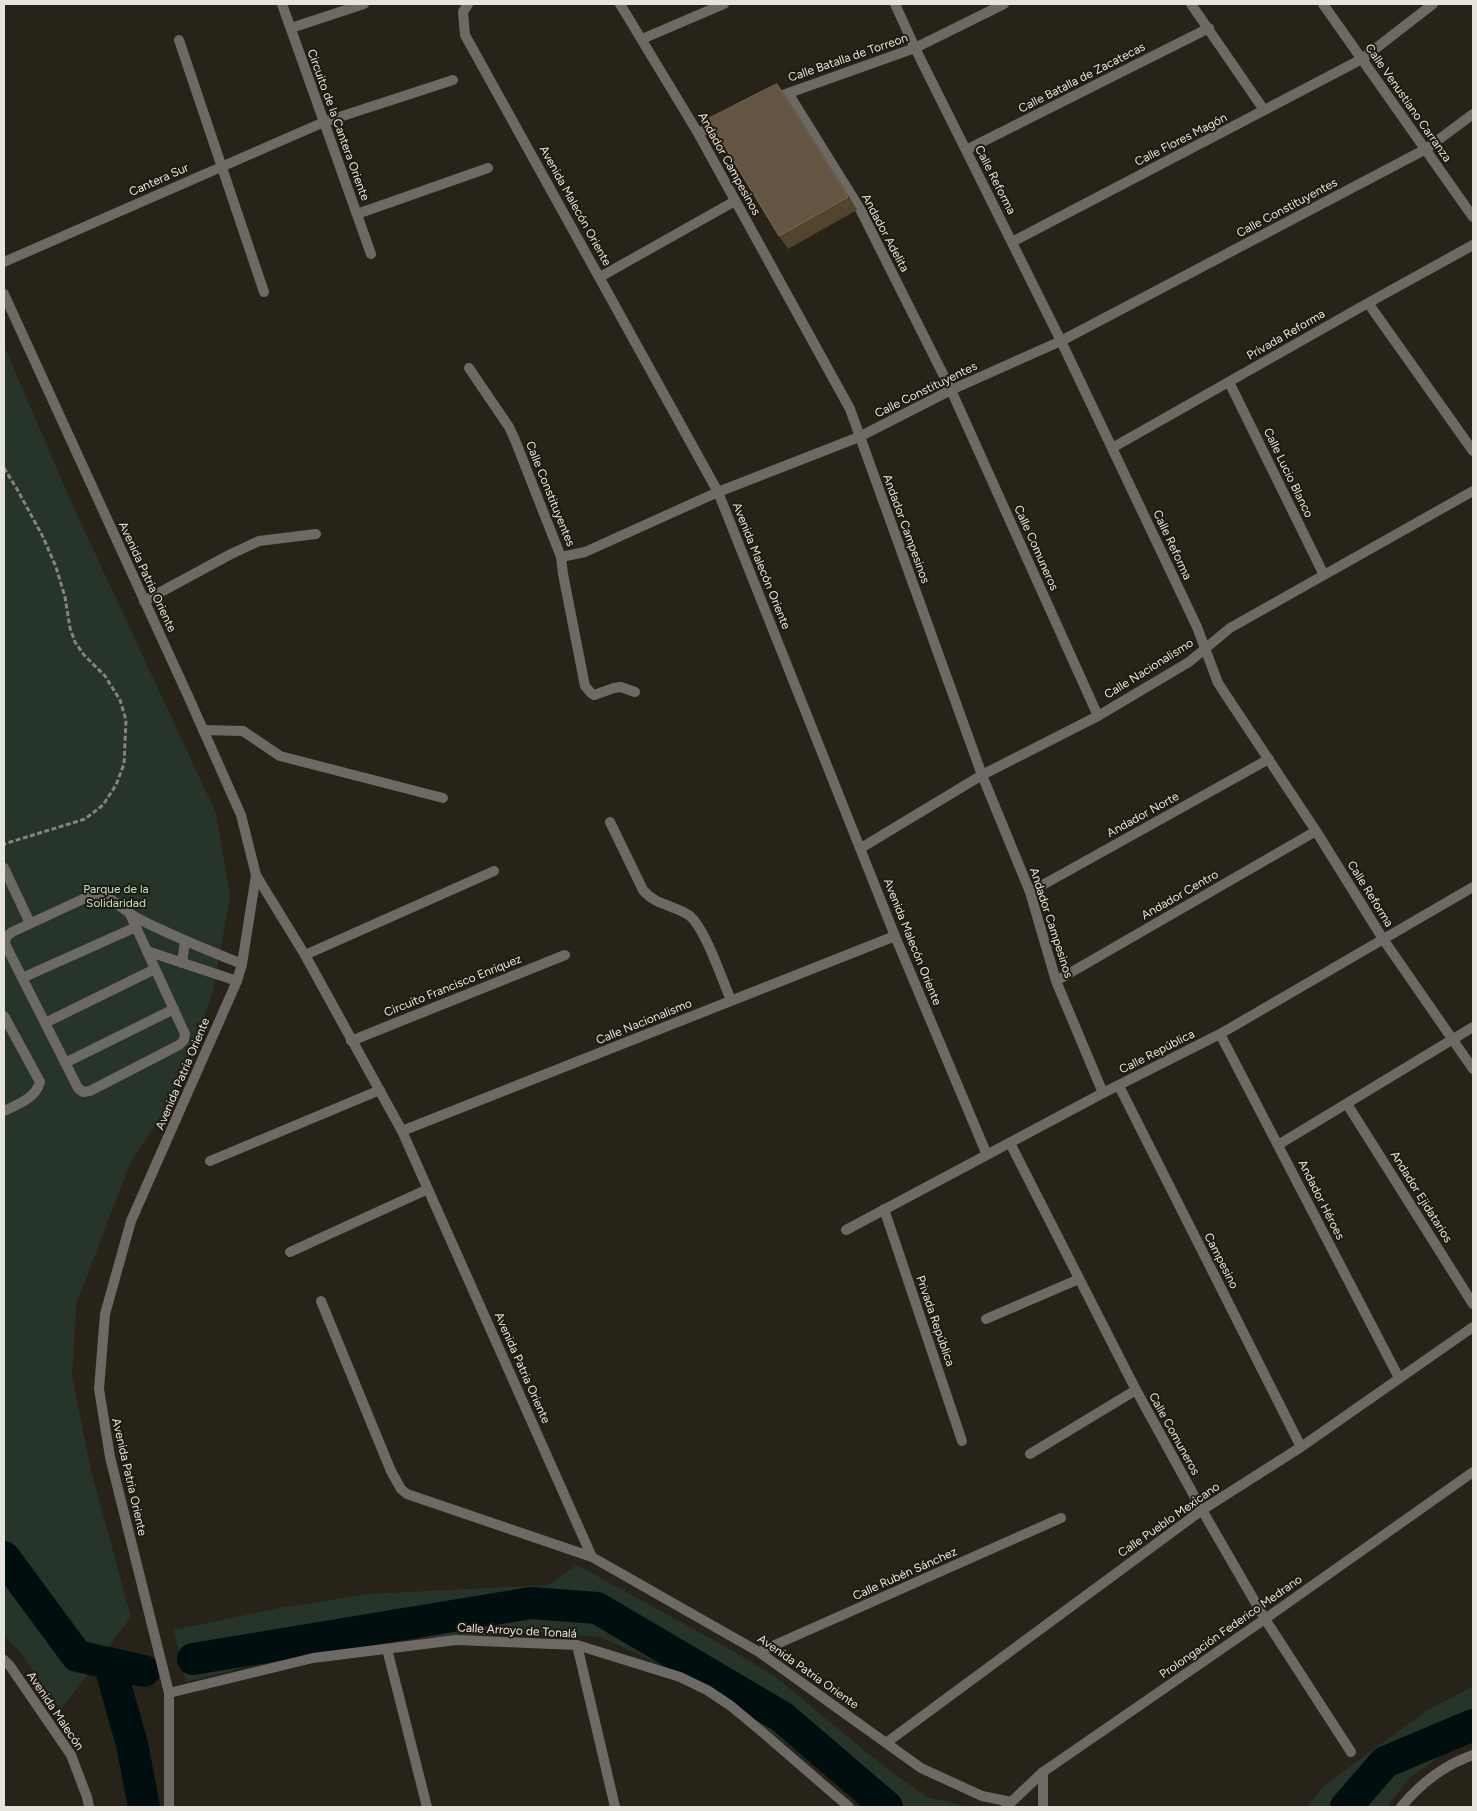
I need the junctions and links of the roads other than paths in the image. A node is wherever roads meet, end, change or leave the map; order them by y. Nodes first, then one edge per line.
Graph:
1 (282, 4) edge
2 (364, 4) edge
3 (620, 4) edge
4 (724, 4) edge
5 (895, 4) edge
6 (1004, 4) edge
7 (1191, 4) edge
8 (1323, 4) edge
9 (1433, 4) edge
10 (466, 8) edge
11 (291, 28) junction
12 (1209, 28) junction
13 (642, 39) junction
14 (179, 40) dead end
15 (915, 48) junction
16 (1362, 59) junction
17 (453, 80) dead end
18 (788, 92) junction
19 (770, 101) edge
20 (1264, 110) junction
21 (1473, 114) edge
22 (734, 117) edge
23 (324, 122) junction
24 (698, 133) junction
25 (1426, 149) junction
26 (966, 150) junction
27 (221, 166) junction
28 (488, 168) dead end
29 (734, 200) junction
30 (357, 214) junction
31 (1473, 217) edge
32 (1012, 242) junction
33 (1473, 245) edge
34 (371, 254) dead end
35 (4, 262) edge
36 (600, 277) junction
37 (264, 292) dead end
38 (4, 294) edge
39 (1368, 303) junction
40 (1061, 341) junction
41 (469, 368) dead end
42 (1229, 382) junction
43 (952, 390) junction
44 (859, 437) junction
45 (1112, 448) junction
46 (1473, 451) edge
47 (1473, 491) edge
48 (718, 492) junction
49 (316, 534) dead end
50 (561, 557) junction
51 (1324, 575) junction
52 (144, 601) junction
53 (1205, 648) junction
54 (635, 692) dead end
55 (1098, 716) junction
56 (203, 730) junction
57 (1269, 759) junction
58 (982, 775) junction
59 (443, 798) dead end
60 (610, 822) dead end
61 (1316, 831) junction
62 (861, 848) junction
63 (4, 868) edge
64 (494, 871) dead end
65 (256, 876) junction
66 (1473, 887) edge
67 (1030, 892) junction
68 (130, 914) junction
69 (30, 923) junction
70 (136, 927) junction
71 (895, 936) junction
72 (1383, 939) junction
73 (186, 941) junction
74 (147, 951) junction
75 (304, 954) junction
76 (564, 955) dead end
77 (182, 963) junction
78 (242, 964) junction
79 (155, 969) junction
80 (22, 978) junction
81 (237, 981) junction
82 (1056, 982) junction
83 (731, 1000) junction
84 (174, 1009) junction
85 (4, 1016) edge
86 (45, 1023) junction
87 (1473, 1027) edge
88 (1220, 1034) junction
89 (1454, 1039) junction
90 (351, 1041) junction
91 (65, 1063) junction
92 (1473, 1069) edge
93 (1118, 1086) junction
94 (380, 1090) junction
95 (1103, 1093) junction
96 (1347, 1104) junction
97 (4, 1111) edge
98 (402, 1131) junction
99 (1010, 1143) junction
100 (1278, 1145) junction
101 (987, 1155) junction
102 (210, 1161) dead end
103 (428, 1189) junction
104 (884, 1209) junction
105 (846, 1230) dead end
106 (290, 1252) dead end
107 (1080, 1279) junction
108 (321, 1301) dead end
109 (1473, 1304) edge
110 (986, 1319) dead end
111 (1473, 1327) edge
112 (1399, 1378) junction
113 (1136, 1390) junction
114 (962, 1441) dead end
115 (1301, 1447) junction
116 (1030, 1454) dead end
117 (1473, 1472) edge
118 (1202, 1510) junction
119 (1061, 1518) dead end
120 (592, 1557) junction
121 (1265, 1619) junction
122 (577, 1645) junction
123 (387, 1649) junction
124 (759, 1652) junction
125 (4, 1660) edge
126 (169, 1693) junction
127 (886, 1742) junction
128 (1351, 1752) dead end
129 (1473, 1754) edge
130 (1043, 1772) junction
131 (1008, 1804) edge
132 (848, 1806) edge
133 (89, 1807) edge
134 (169, 1807) edge
135 (427, 1807) edge
136 (615, 1807) edge
137 (836, 1807) edge
138 (1043, 1807) edge
139 (1402, 1807) edge

1 - 11 street, Circuito de la Cantera Oriente
2 - 11 street
3 - 13 street, Andador Campesinos
4 - 13 street
5 - 15 street, Calle Reforma
6 - 15 street, Calle Batalla de Torreon
7 - 12 street
8 - 16 street, Calle Venustiano Carranza
9 - 16 street, Calle Flores Magón
10 - 36 street, Avenida Malecón Oriente
11 - 23 street, Circuito de la Cantera Oriente
12 - 20 street
12 - 26 street, Calle Batalla de Zacatecas
13 - 24 street, Andador Campesinos
14 - 27 street
15 - 18 street, Calle Batalla de Torreon
15 - 26 street, Calle Reforma
16 - 20 street, Calle Flores Magón
16 - 25 street, Calle Venustiano Carranza
17 - 23 street, Cantera Sur
18 - 19 street, Calle Batalla de Torreon
18 - 43 street, Andador Adelita
20 - 32 street, Calle Flores Magón
21 - 25 street, Calle Constituyentes
22 - 24 street
23 - 27 street, Cantera Sur
23 - 30 street, Circuito de la Cantera Oriente
24 - 29 street, Andador Campesinos
25 - 31 street, Calle Venustiano Carranza
25 - 40 street, Calle Constituyentes
26 - 32 street, Calle Reforma
27 - 35 street, Cantera Sur
27 - 37 street
28 - 30 street
29 - 36 street
29 - 44 street, Andador Campesinos
30 - 34 street, Circuito de la Cantera Oriente
32 - 40 street, Calle Reforma
33 - 39 street, Privada Reforma
36 - 48 street, Avenida Malecón Oriente
38 - 52 street, Avenida Patria Oriente
39 - 42 street, Privada Reforma
39 - 46 street
40 - 43 street, Calle Constituyentes
40 - 45 street, Calle Reforma
41 - 50 street, Calle Constituyentes
42 - 45 street, Privada Reforma
42 - 51 street, Calle Lucio Blanco
43 - 44 street, Calle Constituyentes
43 - 55 street, Calle Comuneros
44 - 48 street, Calle Constituyentes
44 - 58 street, Andador Campesinos
45 - 53 street, Calle Reforma
47 - 51 street, Calle Nacionalismo
48 - 50 street, Calle Constituyentes
48 - 62 street, Avenida Malecón Oriente
49 - 52 street
50 - 54 street
51 - 53 street, Calle Nacionalismo
52 - 56 street, Avenida Patria Oriente
53 - 55 street, Calle Nacionalismo
53 - 57 street, Calle Reforma
55 - 58 street, Calle Nacionalismo
56 - 59 street
56 - 65 street, Avenida Patria Oriente
57 - 61 street, Calle Reforma
57 - 67 street, Andador Norte
58 - 62 street, Calle Nacionalismo
58 - 67 street, Andador Campesinos
60 - 83 street
61 - 72 street, Calle Reforma
61 - 82 street, Andador Centro
62 - 71 street, Avenida Malecón Oriente
63 - 69 street
64 - 75 street
65 - 75 street, Avenida Patria Oriente
65 - 78 street, Avenida Patria Oriente
66 - 72 street, Calle República
67 - 82 street, Andador Campesinos
68 - 69 street
68 - 70 street
68 - 73 street
69 - 80 street
70 - 74 street
70 - 80 street
71 - 83 street, Calle Nacionalismo
71 - 101 street, Avenida Malecón Oriente
72 - 88 street, Calle República
72 - 89 street, Calle Reforma
73 - 77 street
73 - 78 street
74 - 77 street
74 - 79 street
75 - 90 street, Avenida Patria Oriente
76 - 90 street, Circuito Francisco Enriquez
77 - 81 street
78 - 81 street, Avenida Patria Oriente
79 - 84 street
79 - 86 street
80 - 86 street
81 - 126 street, Avenida Patria Oriente
82 - 95 street, Andador Campesinos
83 - 98 street, Calle Nacionalismo
84 - 91 street
84 - 91 street
85 - 97 street
86 - 91 street
87 - 89 street
88 - 93 street, Calle República
88 - 100 street, Andador Héroes
89 - 92 street, Calle Reforma
89 - 96 street
90 - 94 street, Avenida Patria Oriente
93 - 95 street, Calle República
93 - 115 street, Campesino
94 - 98 street, Avenida Patria Oriente
94 - 102 street
95 - 99 street, Calle República
96 - 100 street
96 - 109 street, Andador Ejidatarios
98 - 103 street, Avenida Patria Oriente
99 - 101 street, Calle República
99 - 107 street, Calle Comuneros
100 - 112 street, Andador Héroes
101 - 104 street, Calle República
103 - 106 street
103 - 120 street, Avenida Patria Oriente
104 - 105 street, Calle República
104 - 114 street, Privada República
107 - 110 street
107 - 113 street, Calle Comuneros
108 - 120 street, Avenida Patria Oriente
111 - 112 street, Calle Pueblo Mexicano
112 - 115 street, Calle Pueblo Mexicano
113 - 116 street
113 - 118 street, Calle Comuneros
115 - 118 street, Calle Pueblo Mexicano
117 - 121 street, Prolongación Federico Medrano
118 - 121 street, Calle Comuneros
118 - 127 street, Calle Pueblo Mexicano
119 - 124 street, Calle Rubén Sánchez
120 - 124 street, Avenida Patria Oriente
121 - 128 street, Calle Comuneros
121 - 130 street, Prolongación Federico Medrano
122 - 123 street, Calle Arroyo de Tonalá
122 - 132 street, Calle Arroyo de Tonalá
122 - 136 street
123 - 126 street, Calle Arroyo de Tonalá
123 - 135 street
124 - 127 street, Avenida Patria Oriente
125 - 133 street, Avenida Malecón
126 - 134 street, Avenida Patria Oriente
127 - 131 street, Avenida Patria Oriente
129 - 139 street
130 - 131 street, Prolongación Federico Medrano
130 - 138 street
132 - 137 street

